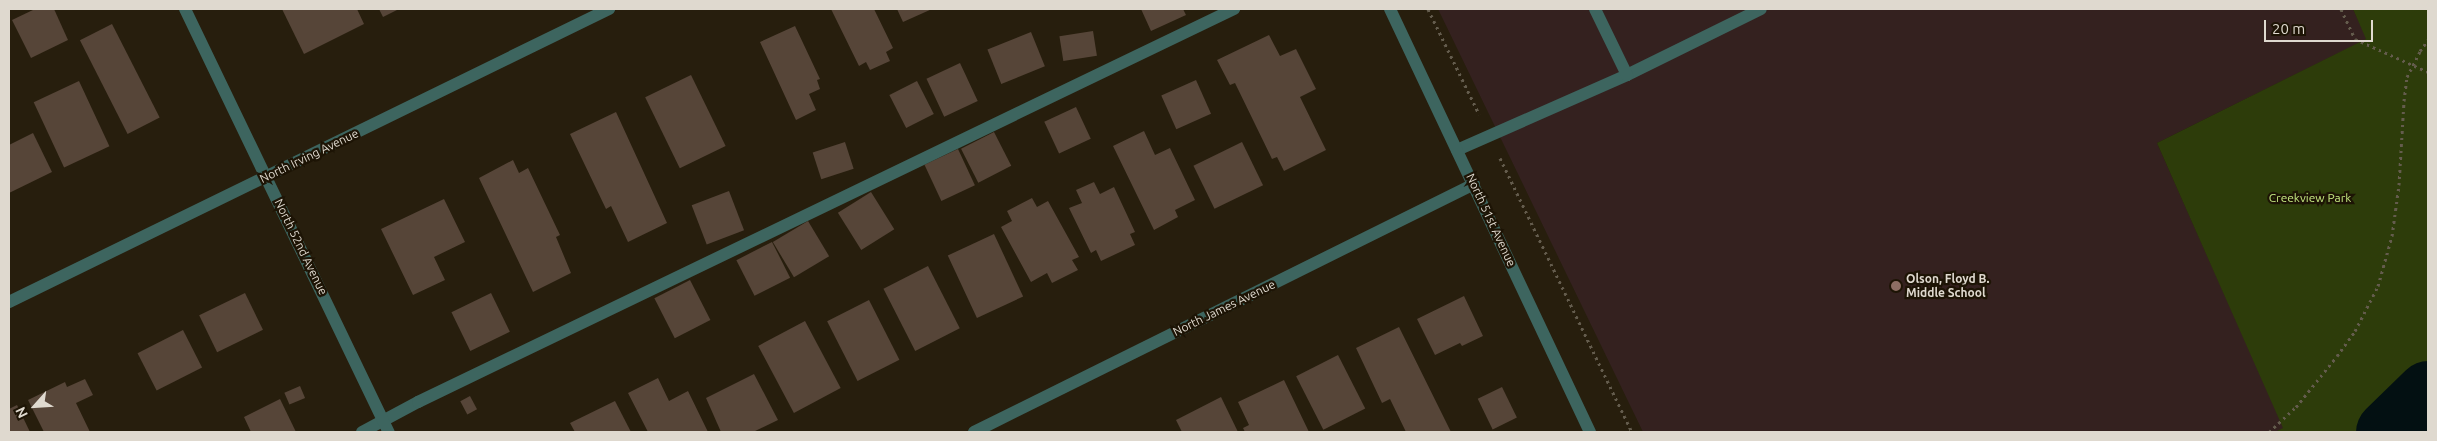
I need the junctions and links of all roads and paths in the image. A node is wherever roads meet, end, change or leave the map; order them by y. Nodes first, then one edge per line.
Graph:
1 (186, 9) edge
2 (609, 9) edge
3 (1234, 9) edge
4 (1390, 9) edge
5 (1428, 9) edge
6 (1595, 9) edge
7 (1761, 9) edge
8 (2341, 9) edge
9 (2428, 40) edge
10 (2413, 65) junction
11 (2428, 72) edge
12 (1628, 75) junction
13 (1489, 136) junction
14 (1457, 150) junction
15 (267, 176) junction
16 (1474, 184) junction
17 (9, 302) edge
18 (387, 427) edge
19 (362, 432) edge
20 (974, 432) edge
21 (1589, 432) edge
22 (1632, 432) edge
23 (2269, 432) edge

1 - 15 street, North 52nd Avenue
2 - 15 street, North Irving Avenue
3 - 18 street
4 - 14 street, North 51st Avenue
5 - 13 path
6 - 12 street
7 - 12 street
8 - 10 path
9 - 10 path
10 - 11 path
10 - 23 path
12 - 13 street
13 - 14 street
13 - 22 path
14 - 16 street, North 51st Avenue
15 - 17 street, North Irving Avenue
15 - 18 street, North 52nd Avenue
16 - 20 street, North James Avenue
16 - 21 street, North 51st Avenue
18 - 19 street

